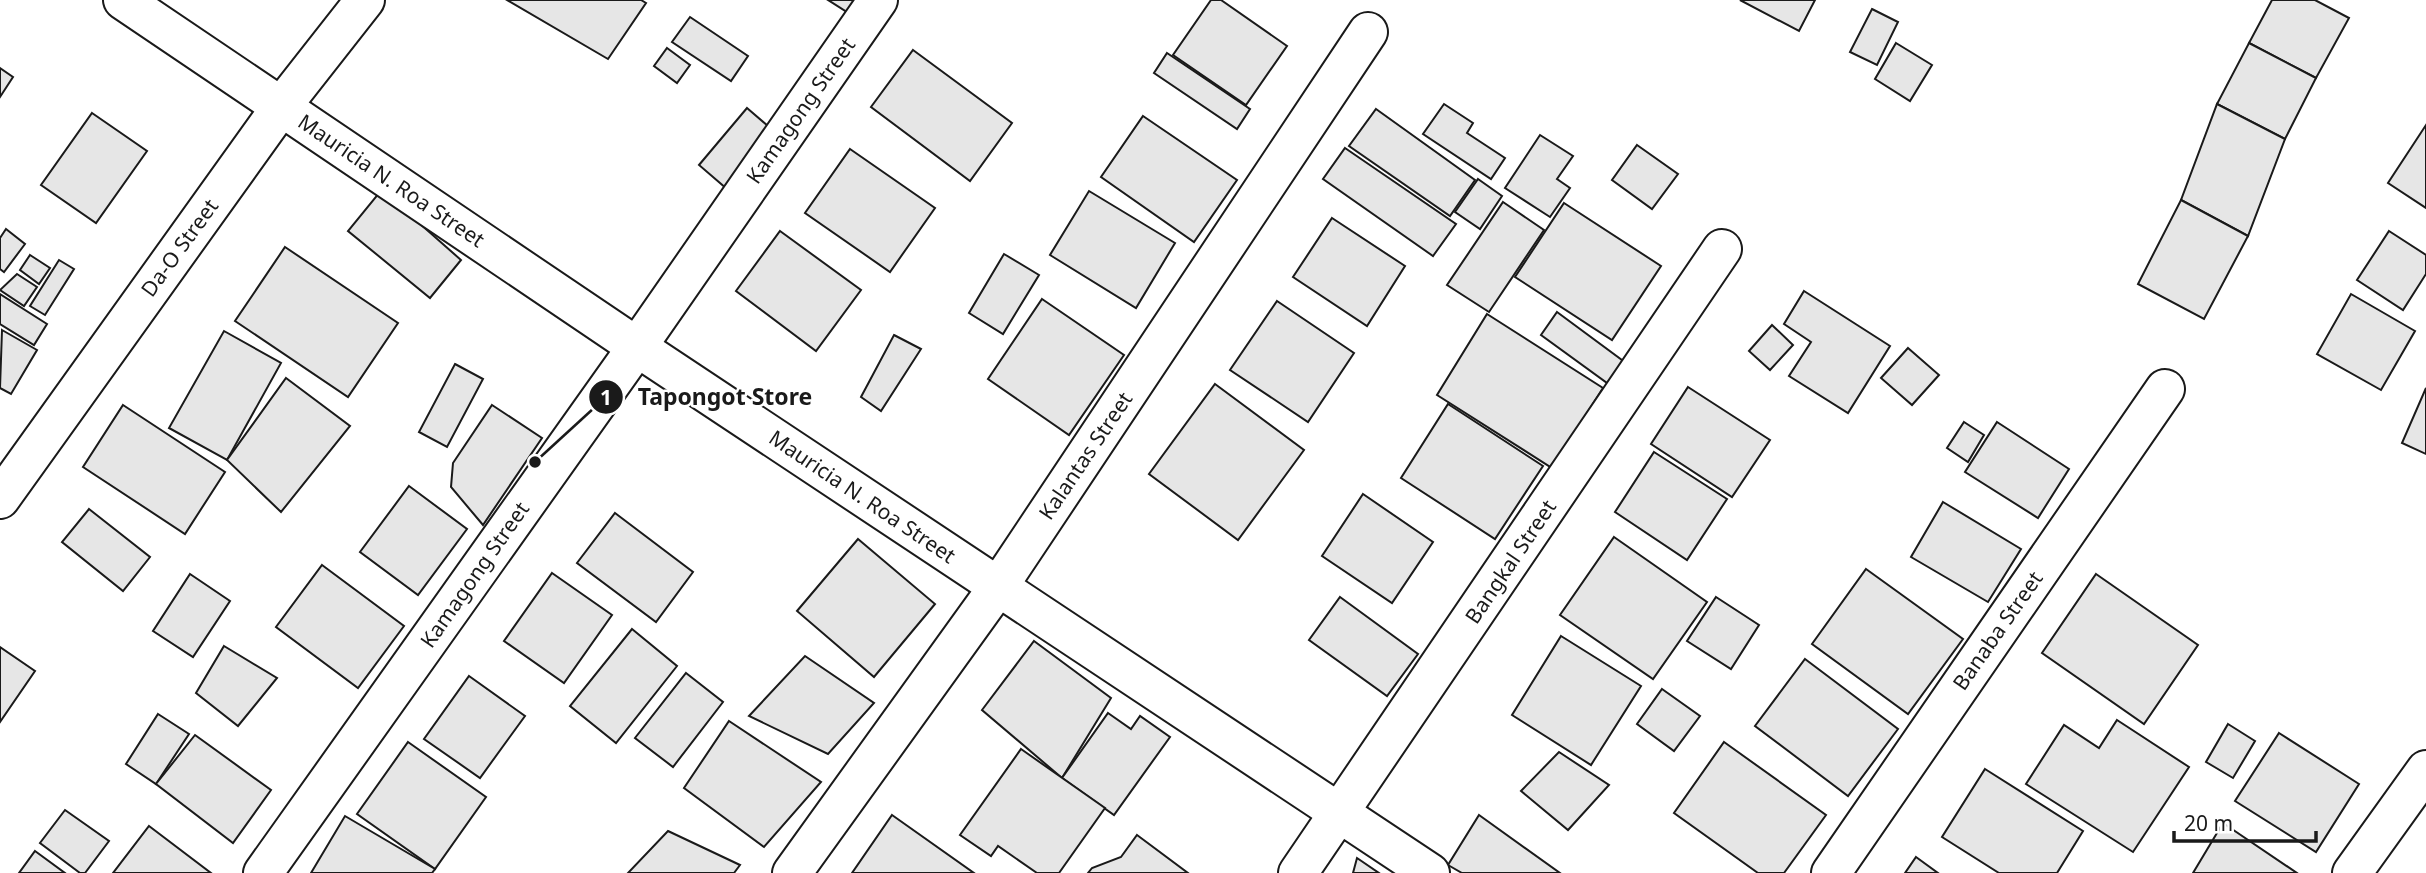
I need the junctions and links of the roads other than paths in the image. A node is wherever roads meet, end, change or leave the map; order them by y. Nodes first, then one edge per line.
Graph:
1 (123, 0) edge
2 (365, 0) edge
3 (878, 0) edge
4 (1368, 32) dead end
5 (281, 107) junction
6 (1722, 250) dead end
7 (637, 348) junction
8 (2165, 389) dead end
9 (0, 499) edge
10 (998, 587) junction
11 (2426, 771) edge
12 (1341, 813) junction
13 (263, 873) edge
14 (792, 873) edge
15 (1298, 873) edge
16 (1430, 873) edge
17 (1831, 873) edge
18 (2352, 873) edge

1 - 5 street, Mauricia N. Roa Street
2 - 5 street, Da-O Street
3 - 7 street, Kamagong Street
4 - 10 street, Kalantas Street
5 - 7 street, Mauricia N. Roa Street
5 - 9 street, Da-O Street
6 - 12 street, Bangkal Street
7 - 10 street, Mauricia N. Roa Street
7 - 13 street, Kamagong Street
8 - 17 street, Banaba Street
10 - 12 street, Mauricia N. Roa Street
10 - 14 street, Kalantas Street
11 - 18 street
12 - 15 street, Bangkal Street
12 - 16 street, Mauricia N. Roa Street

